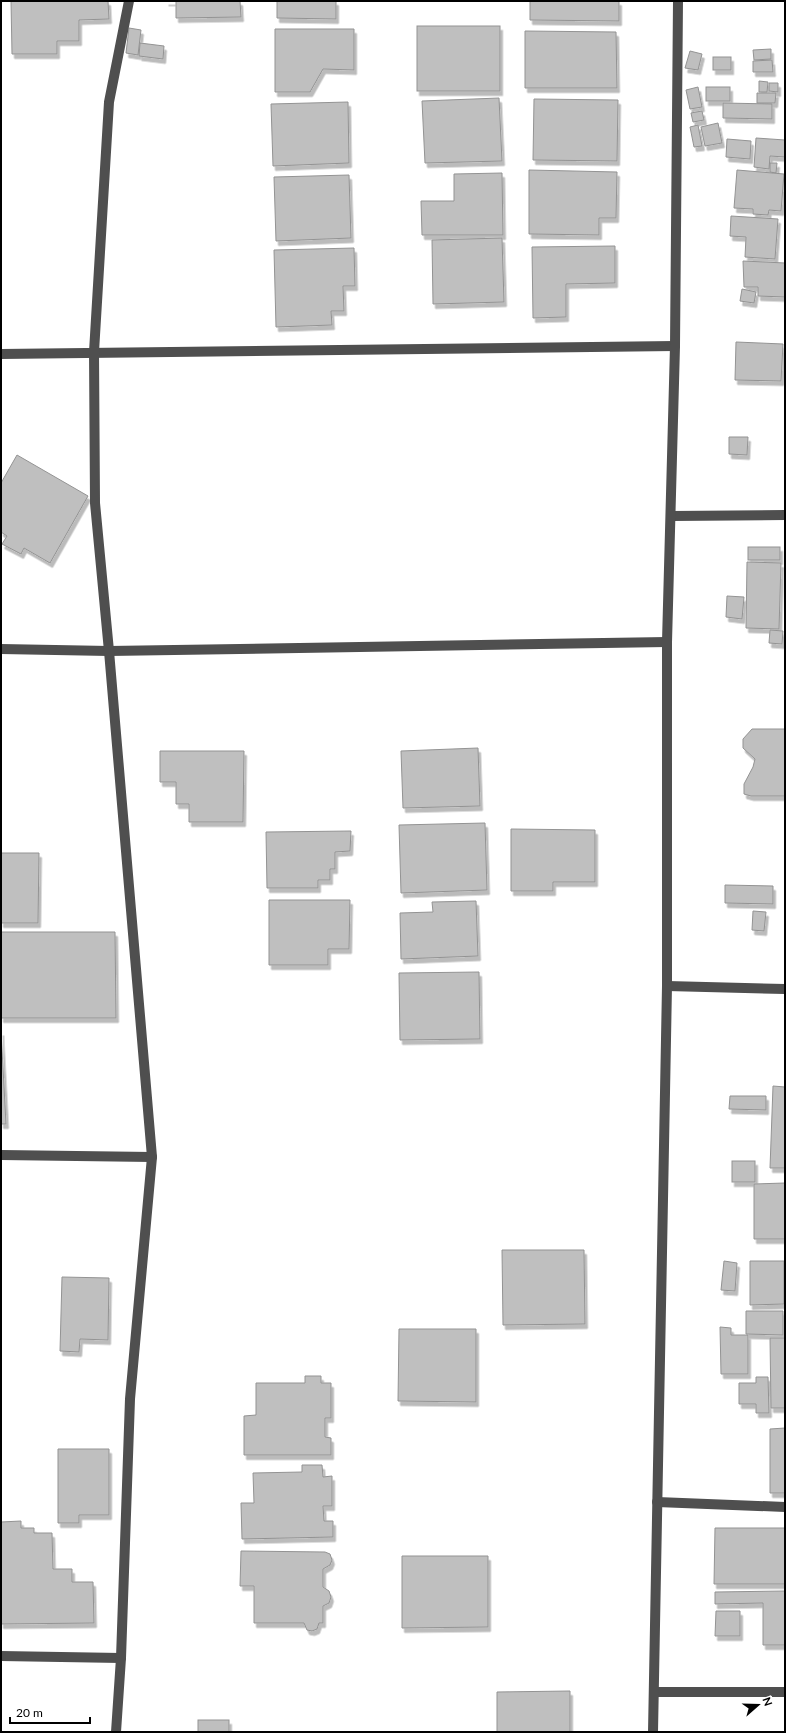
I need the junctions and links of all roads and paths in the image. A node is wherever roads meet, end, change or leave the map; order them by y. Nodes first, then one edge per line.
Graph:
1 (129, 1) edge
2 (678, 1) edge
3 (675, 346) junction
4 (94, 352) junction
5 (1, 354) edge
6 (785, 515) edge
7 (672, 516) junction
8 (667, 642) junction
9 (1, 649) edge
10 (109, 651) junction
11 (667, 986) junction
12 (785, 989) edge
13 (1, 1155) edge
14 (152, 1157) junction
15 (657, 1502) junction
16 (785, 1507) edge
17 (1, 1656) edge
18 (121, 1658) junction
19 (654, 1692) junction
20 (785, 1692) edge
21 (116, 1732) edge
22 (654, 1732) edge

1 - 4 street
2 - 3 street
3 - 4 street
3 - 7 street
4 - 5 street
4 - 10 street
6 - 7 street
7 - 8 street
8 - 10 street
8 - 11 street
9 - 10 street
10 - 14 street
11 - 12 street
11 - 15 street
13 - 14 street
14 - 18 street
15 - 16 street
15 - 19 street
17 - 18 street
18 - 21 street
19 - 20 street
19 - 22 street

